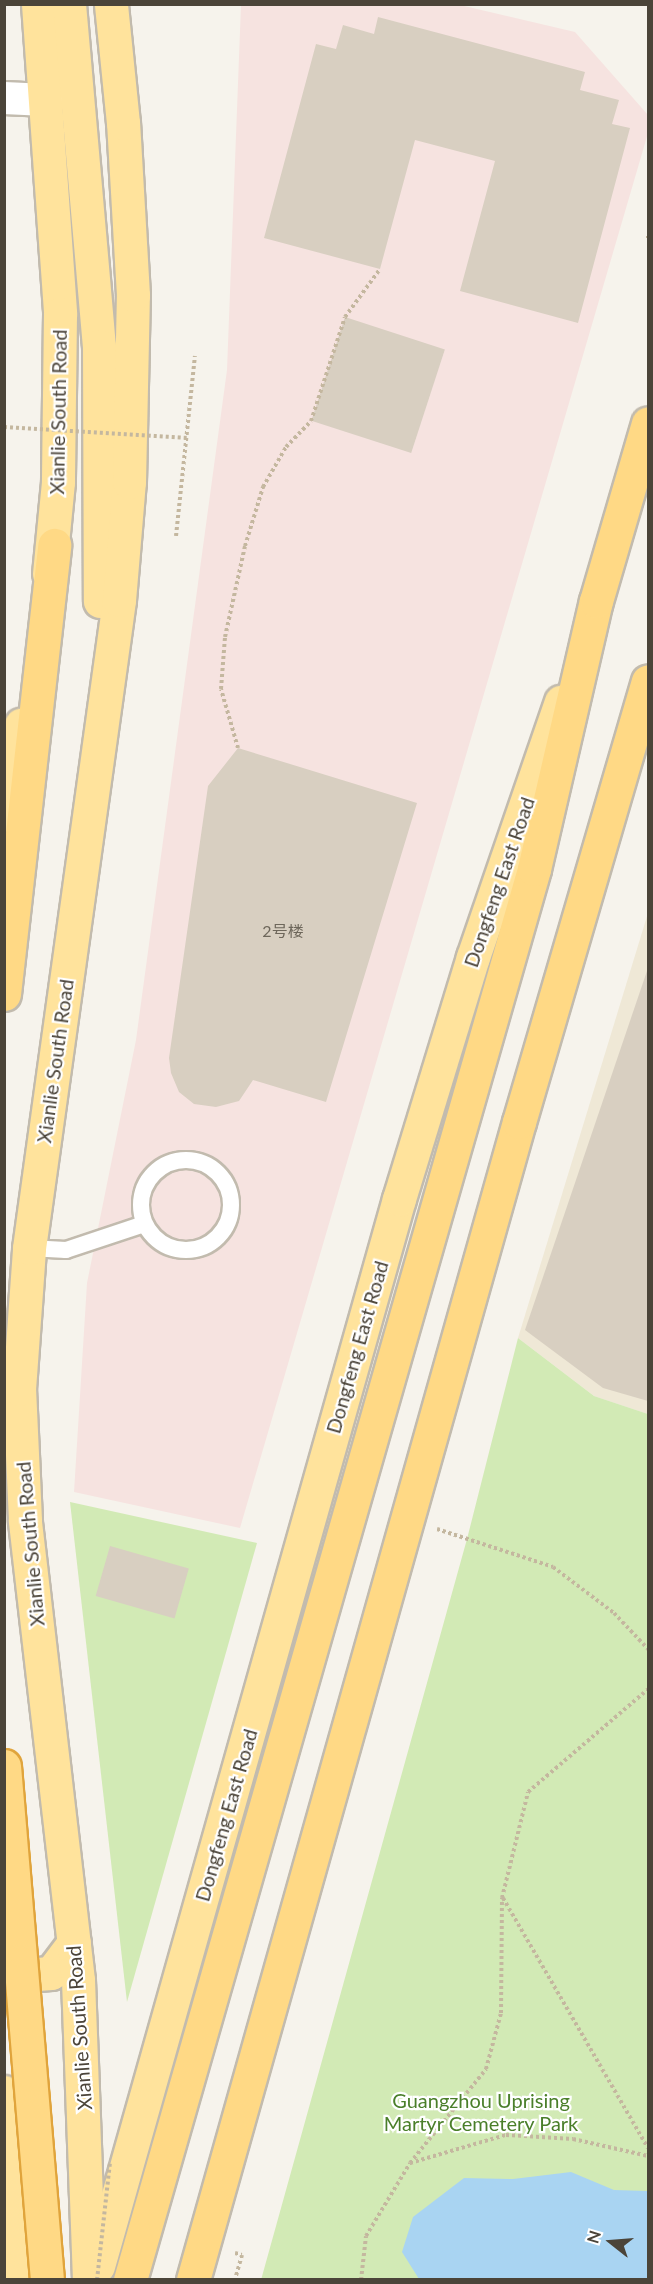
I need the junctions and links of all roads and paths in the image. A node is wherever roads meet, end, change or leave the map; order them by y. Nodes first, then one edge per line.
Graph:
1 (38, 4) edge
2 (69, 4) edge
3 (111, 4) edge
4 (4, 98) edge
5 (46, 100) junction
6 (380, 269) dead end
7 (195, 356) dead end
8 (648, 423) edge
9 (4, 427) edge
10 (189, 438) junction
11 (176, 536) dead end
12 (54, 545) junction
13 (596, 601) junction
14 (648, 682) edge
15 (100, 740) junction
16 (238, 748) dead end
17 (9, 759) edge
18 (4, 815) edge
19 (4, 994) edge
20 (144, 1224) junction
21 (29, 1248) junction
22 (434, 1528) dead end
23 (648, 1649) edge
24 (648, 1689) edge
25 (4, 1766) edge
26 (502, 1898) junction
27 (74, 1943) junction
28 (4, 1971) edge
29 (4, 2092) edge
30 (648, 2148) edge
31 (648, 2156) edge
32 (110, 2163) dead end
33 (410, 2163) junction
34 (242, 2255) dead end
35 (21, 2280) edge
36 (47, 2280) edge
37 (89, 2280) edge
38 (96, 2280) edge
39 (130, 2280) edge
40 (193, 2280) edge
41 (235, 2280) edge
42 (361, 2280) edge

1 - 5 main road, Xianlie South Road
2 - 15 main road, Xianlie South Road
3 - 15 main road, Xianlie South Road
4 - 5 street
5 - 12 main road, Xianlie South Road
6 - 16 path
7 - 10 path
8 - 13 highway, Dongfeng East Road
9 - 10 path, bridge
10 - 11 path
12 - 17 main road, Xianlie South Road
12 - 19 highway
13 - 38 main road, Dongfeng East Road
13 - 39 highway
14 - 40 highway
15 - 21 main road, Xianlie South Road
17 - 18 main road, Xianlie South Road
20 - 20 lane
20 - 21 lane
21 - 27 main road, Xianlie South Road
22 - 23 path
24 - 26 path
25 - 36 highway, bridge
26 - 30 path
26 - 33 path
27 - 28 main road
27 - 37 main road, Xianlie South Road
29 - 35 main road
31 - 33 path
32 - 38 path, bridge
33 - 42 path
34 - 41 path

